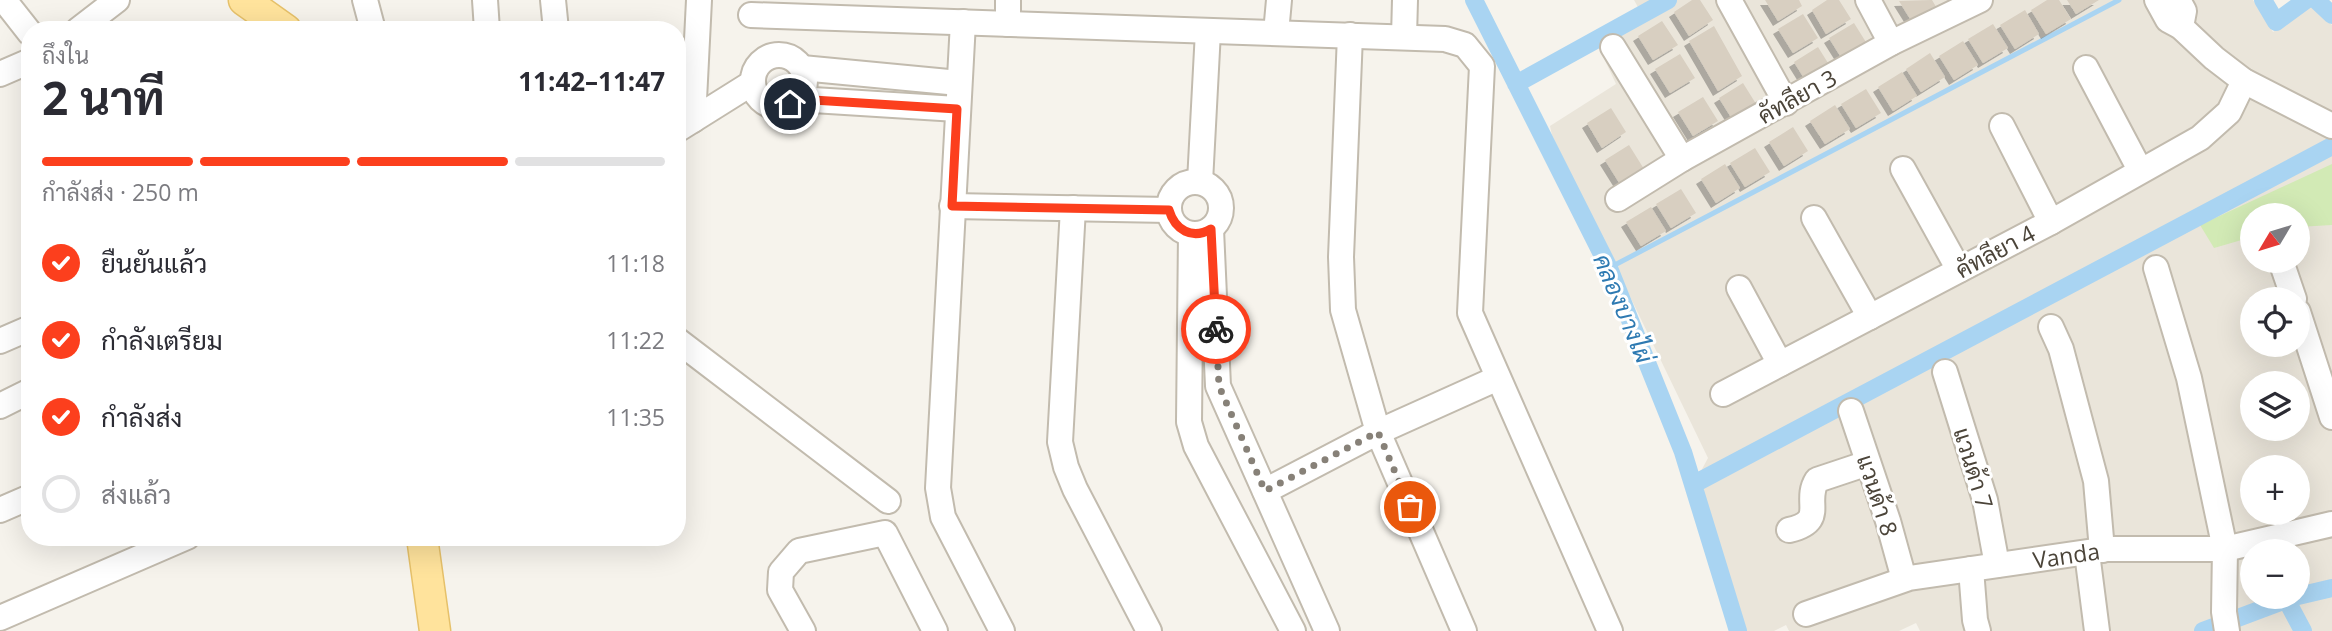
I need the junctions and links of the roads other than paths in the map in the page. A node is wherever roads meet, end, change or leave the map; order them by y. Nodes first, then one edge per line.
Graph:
1 (4, 0) edge
2 (117, 0) edge
3 (244, 0) edge
4 (365, 0) edge
5 (485, 0) edge
6 (553, 0) edge
7 (699, 0) edge
8 (1279, 0) edge
9 (1405, 0) edge
10 (1729, 0) edge
11 (1868, 0) edge
12 (1980, 0) edge
13 (880, 10) edge
14 (1008, 12) edge
15 (2174, 12) edge
16 (751, 17) edge
17 (90, 21) edge
18 (273, 21) edge
19 (371, 21) edge
20 (487, 21) edge
21 (555, 21) edge
22 (21, 22) edge
23 (963, 22) junction
24 (1208, 31) junction
25 (1276, 33) junction
26 (1350, 35) junction
27 (1404, 37) junction
28 (1891, 43) junction
29 (1613, 47) dead end
30 (21, 65) edge
31 (802, 68) junction
32 (2086, 68) dead end
33 (0, 74) edge
34 (2244, 81) junction
35 (752, 83) junction
36 (959, 83) junction
37 (797, 99) junction
38 (1786, 103) junction
39 (957, 109) junction
40 (686, 116) edge
41 (2329, 123) edge
42 (686, 124) edge
43 (2002, 126) dead end
44 (1682, 159) junction
45 (1903, 169) dead end
46 (2140, 170) junction
47 (1199, 182) junction
48 (1618, 199) dead end
49 (952, 206) junction
50 (1073, 208) junction
51 (1169, 210) junction
52 (1814, 218) dead end
53 (2051, 222) junction
54 (1201, 232) junction
55 (2157, 268) dead end
56 (1959, 270) junction
57 (1739, 288) dead end
58 (1870, 317) junction
59 (2051, 327) dead end
60 (21, 332) edge
61 (0, 341) edge
62 (686, 347) edge
63 (2310, 349) edge
64 (1780, 364) junction
65 (1945, 372) dead end
66 (1498, 378) junction
67 (1723, 394) dead end
68 (21, 396) edge
69 (0, 406) edge
70 (1852, 411) dead end
71 (2332, 416) edge
72 (1378, 432) junction
73 (1868, 463) junction
74 (1265, 491) junction
75 (21, 500) edge
76 (888, 501) dead end
77 (0, 510) edge
78 (2332, 524) edge
79 (1789, 530) dead end
80 (166, 546) edge
81 (423, 546) edge
82 (2225, 549) junction
83 (2094, 552) junction
84 (1997, 565) junction
85 (1971, 569) junction
86 (1903, 579) junction
87 (1806, 614) dead end
88 (0, 618) edge
89 (2225, 622) edge
90 (435, 631) edge
91 (803, 631) edge
92 (935, 631) edge
93 (1002, 631) edge
94 (1149, 631) edge
95 (1293, 631) edge
96 (1327, 631) edge
97 (1464, 631) edge
98 (1610, 631) edge
99 (1978, 631) edge
100 (2097, 631) edge

1 - 22 street
2 - 17 street
3 - 18 main road
4 - 19 street
5 - 20 street
6 - 21 street
7 - 40 street
8 - 25 street
9 - 27 street
10 - 38 street
11 - 28 street
12 - 28 street, คัทลียา 3
13 - 16 street
13 - 23 street
14 - 23 street
14 - 24 street
15 - 34 street
23 - 36 street
24 - 25 street
24 - 47 street
25 - 26 street
26 - 27 street
26 - 72 street
27 - 66 street
28 - 38 street, คัทลียา 3
29 - 44 street
30 - 33 street
31 - 35 street
31 - 36 street
31 - 37 street
32 - 46 street
34 - 41 street
34 - 46 street, คัทลียา 4
35 - 37 street
35 - 42 street
36 - 39 street
37 - 39 street
38 - 44 street, คัทลียา 3
39 - 49 street
43 - 53 street
44 - 48 street, คัทลียา 3
45 - 56 street
46 - 53 street, คัทลียา 4
47 - 51 street
47 - 54 street
49 - 50 street
49 - 93 street
50 - 51 street
50 - 94 street
51 - 54 street
52 - 58 street
53 - 56 street, คัทลียา 4
54 - 74 street
54 - 95 street
55 - 82 street
56 - 58 street, คัทลียา 4
57 - 64 street
58 - 64 street, คัทลียา 4
59 - 83 street
60 - 61 street
62 - 76 street
63 - 71 street
64 - 67 street, คัทลียา 4
65 - 84 street, แวนด้า 7
66 - 72 street
66 - 98 street
68 - 69 street
70 - 73 street, แวนด้า 8
72 - 74 street
72 - 97 street
73 - 79 street
73 - 86 street, แวนด้า 8
74 - 96 street
75 - 77 street
78 - 82 street, Vanda
80 - 88 street
81 - 90 main road
82 - 83 street, Vanda
82 - 89 street
83 - 84 street, Vanda
83 - 100 street
84 - 85 street, Vanda
85 - 86 street, Vanda
85 - 99 street
86 - 87 street, Vanda
91 - 92 street

